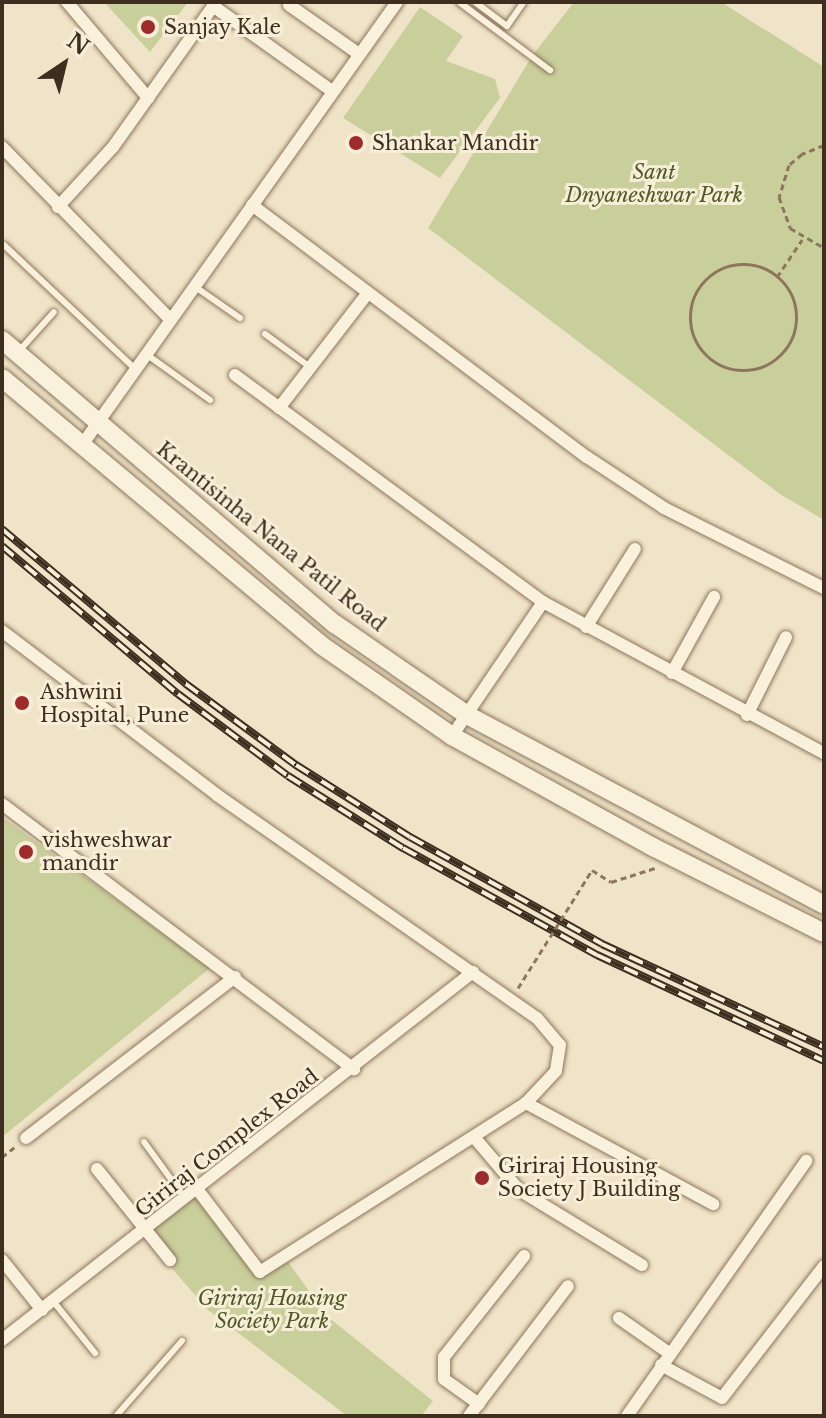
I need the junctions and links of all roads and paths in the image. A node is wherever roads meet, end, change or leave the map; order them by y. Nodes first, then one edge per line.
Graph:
1 (67, 2) edge
2 (397, 2) edge
3 (459, 2) edge
4 (475, 2) edge
5 (524, 2) edge
6 (215, 4) edge
7 (289, 5) dead end
8 (359, 54) junction
9 (550, 70) dead end
10 (332, 91) junction
11 (148, 98) junction
12 (824, 145) edge
13 (2, 147) edge
14 (252, 205) junction
15 (58, 207) junction
16 (802, 240) junction
17 (4, 245) dead end
18 (824, 248) edge
19 (777, 277) junction
20 (194, 286) junction
21 (368, 293) junction
22 (54, 312) dead end
23 (240, 318) dead end
24 (170, 319) junction
25 (265, 334) dead end
26 (2, 340) edge
27 (17, 353) junction
28 (146, 354) junction
29 (310, 367) junction
30 (136, 370) junction
31 (235, 375) dead end
32 (2, 378) edge
33 (210, 400) dead end
34 (279, 408) junction
35 (99, 424) junction
36 (82, 445) junction
37 (635, 549) dead end
38 (824, 588) edge
39 (714, 597) dead end
40 (543, 602) junction
41 (586, 627) junction
42 (2, 631) edge
43 (786, 637) dead end
44 (672, 673) junction
45 (467, 715) junction
46 (747, 715) junction
47 (452, 736) junction
48 (824, 752) edge
49 (2, 804) edge
50 (669, 855) junction
51 (824, 905) edge
52 (824, 933) edge
53 (473, 972) junction
54 (235, 977) junction
55 (518, 988) dead end
56 (354, 1069) junction
57 (526, 1103) junction
58 (474, 1137) junction
59 (26, 1138) joint
60 (144, 1142) dead end
61 (2, 1157) edge
62 (806, 1161) dead end
63 (97, 1169) dead end
64 (197, 1189) junction
65 (185, 1198) junction
66 (713, 1204) dead end
67 (146, 1231) junction
68 (524, 1256) dead end
69 (2, 1260) edge
70 (170, 1260) dead end
71 (642, 1265) dead end
72 (824, 1266) edge
73 (568, 1286) dead end
74 (53, 1301) junction
75 (42, 1310) junction
76 (619, 1318) dead end
77 (5, 1332) edge
78 (182, 1341) dead end
79 (95, 1353) dead end
80 (669, 1353) junction
81 (661, 1365) junction
82 (479, 1404) junction
83 (116, 1416) edge
84 (469, 1416) edge
85 (627, 1416) edge

1 - 11 street
2 - 8 street
3 - 9 lane
4 - 5 lane
6 - 10 street
6 - 11 street
7 - 8 street
8 - 10 street
10 - 14 street
11 - 15 street
12 - 16 path
13 - 15 street
14 - 20 street
14 - 21 street
15 - 24 street
16 - 18 path
16 - 19 path
17 - 30 lane
19 - 19 path
20 - 23 lane
20 - 24 street
21 - 29 street
21 - 38 street
22 - 27 lane
24 - 28 street
25 - 29 lane
26 - 27 main road, Krantisinha Nana Patil Road
27 - 35 main road, Krantisinha Nana Patil Road
28 - 30 street
28 - 33 lane
29 - 34 street
30 - 35 street
31 - 34 street
32 - 36 main road
34 - 40 street
35 - 36 street
35 - 45 main road, Krantisinha Nana Patil Road
36 - 47 main road
37 - 41 street
39 - 44 street
40 - 41 street
40 - 45 street
41 - 44 street
42 - 53 street
43 - 46 street
44 - 46 street
45 - 47 street
45 - 51 main road, Krantisinha Nana Patil Road
46 - 48 street
47 - 50 main road
49 - 54 street
50 - 52 main road
50 - 55 path, bridge
53 - 56 street, Giriraj Complex Road
53 - 57 street
54 - 56 street
54 - 59 street
56 - 64 street, Giriraj Complex Road
57 - 58 street
57 - 66 street
58 - 64 street
58 - 71 street
59 - 61 path
60 - 65 lane
62 - 80 street
63 - 67 street
64 - 65 street, Giriraj Complex Road
65 - 67 street, Giriraj Complex Road
67 - 70 street
67 - 74 street, Giriraj Complex Road
68 - 82 street
69 - 75 street
72 - 81 street
73 - 82 street
74 - 75 street, Giriraj Complex Road
74 - 79 lane
75 - 77 street, Giriraj Complex Road
76 - 80 street
78 - 83 lane
80 - 81 street
81 - 85 street
82 - 84 street

